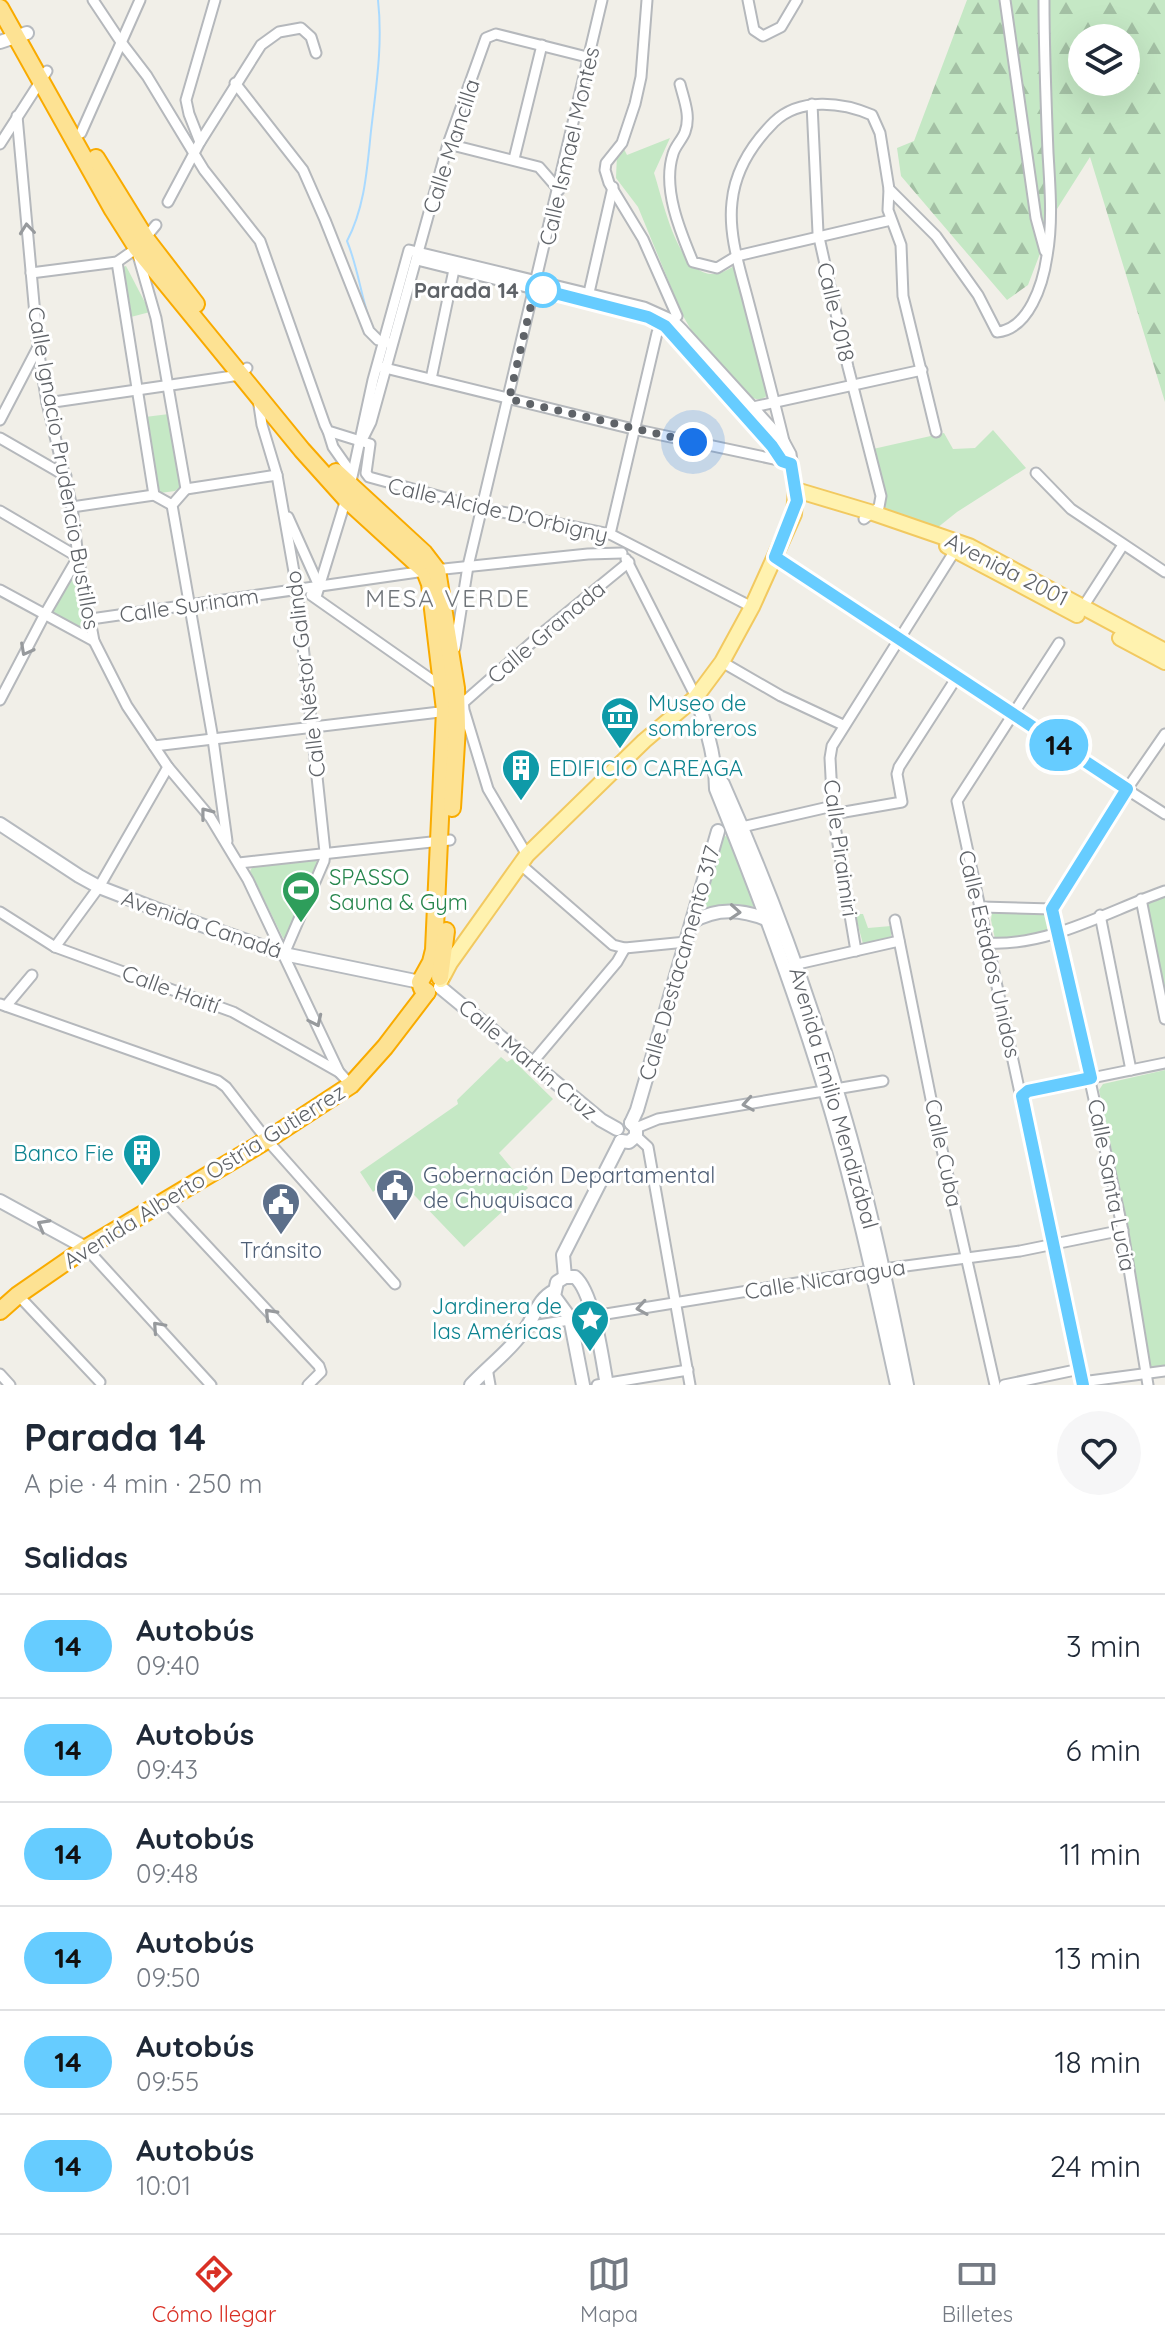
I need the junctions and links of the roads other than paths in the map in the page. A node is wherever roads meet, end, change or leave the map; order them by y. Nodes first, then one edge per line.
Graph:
1 (7, 0) edge
2 (93, 0) edge
3 (140, 0) edge
4 (215, 0) edge
5 (602, 0) edge
6 (647, 0) edge
7 (748, 0) edge
8 (797, 0) edge
9 (1005, 0) edge
10 (1044, 0) edge
11 (0, 8) edge
12 (22, 35) junction
13 (0, 42) edge
14 (121, 42) junction
15 (542, 45) junction
16 (316, 53) dead end
17 (591, 58) junction
18 (44, 76) junction
19 (235, 83) junction
20 (680, 84) dead end
21 (812, 104) junction
22 (17, 116) junction
23 (81, 133) junction
24 (1, 139) edge
25 (200, 142) junction
26 (448, 144) junction
27 (18, 145) junction
28 (194, 153) junction
29 (514, 159) junction
30 (613, 187) junction
31 (889, 189) junction
32 (559, 190) junction
33 (168, 202) dead end
34 (891, 220) junction
35 (156, 225) dead end
36 (819, 237) junction
37 (141, 244) junction
38 (415, 254) junction
39 (737, 256) junction
40 (1047, 258) junction
41 (117, 262) junction
42 (455, 265) junction
43 (31, 273) junction
44 (536, 284) junction
45 (588, 297) junction
46 (669, 323) junction
47 (389, 343) junction
48 (38, 348) junction
49 (382, 367) junction
50 (922, 370) junction
51 (243, 371) junction
52 (431, 379) junction
53 (853, 385) junction
54 (168, 386) junction
55 (136, 391) junction
56 (261, 396) junction
57 (509, 399) junction
58 (775, 402) junction
59 (47, 403) junction
60 (753, 407) junction
61 (0, 420) edge
62 (633, 429) junction
63 (328, 431) junction
64 (936, 432) dead end
65 (0, 438) edge
66 (784, 441) junction
67 (361, 442) junction
68 (786, 463) junction
69 (1036, 473) dead end
70 (277, 475) junction
71 (66, 476) junction
72 (349, 486) junction
73 (186, 489) junction
74 (154, 495) junction
75 (797, 496) junction
76 (280, 499) junction
77 (172, 505) junction
78 (72, 507) junction
79 (482, 508) junction
80 (0, 511) edge
81 (869, 516) junction
82 (610, 534) junction
83 (1123, 545) junction
84 (957, 546) junction
85 (624, 548) junction
86 (78, 557) junction
87 (775, 557) junction
88 (629, 562) junction
89 (468, 566) junction
90 (431, 570) junction
91 (1165, 572) edge
92 (319, 586) junction
93 (297, 589) junction
94 (0, 590) edge
95 (316, 597) junction
96 (190, 604) junction
97 (752, 607) junction
98 (1083, 607) junction
99 (45, 614) junction
100 (91, 619) junction
101 (899, 639) junction
102 (94, 641) junction
103 (1059, 643) dead end
104 (1165, 651) edge
105 (722, 662) junction
106 (1165, 662) edge
107 (452, 666) junction
108 (957, 677) junction
109 (442, 687) junction
110 (696, 697) junction
111 (0, 700) edge
112 (455, 708) junction
113 (1013, 714) junction
114 (843, 725) junction
115 (312, 726) junction
116 (1165, 734) edge
117 (213, 739) junction
118 (154, 746) junction
119 (168, 767) junction
120 (716, 775) junction
121 (1127, 789) junction
122 (721, 802) junction
123 (833, 810) junction
124 (1165, 814) edge
125 (0, 824) edge
126 (742, 827) junction
127 (718, 831) joint
128 (444, 840) junction
129 (228, 845) junction
130 (325, 852) junction
131 (524, 860) junction
132 (239, 863) junction
133 (99, 887) junction
134 (1165, 891) edge
135 (1141, 899) junction
136 (981, 907) junction
137 (1052, 909) junction
138 (0, 912) edge
139 (1100, 915) junction
140 (773, 918) junction
141 (895, 920) dead end
142 (692, 922) junction
143 (1059, 933) junction
144 (899, 941) junction
145 (686, 942) junction
146 (989, 943) junction
147 (55, 947) junction
148 (625, 948) junction
149 (856, 951) junction
150 (284, 954) junction
151 (791, 966) junction
152 (32, 975) dead end
153 (436, 977) junction
154 (3, 1005) edge
155 (1165, 1019) edge
156 (1165, 1063) edge
157 (531, 1064) junction
158 (1131, 1070) junction
159 (339, 1072) junction
160 (1091, 1078) junction
161 (883, 1081) dead end
162 (351, 1085) junction
163 (831, 1090) junction
164 (1022, 1096) junction
165 (634, 1129) junction
166 (619, 1135) junction
167 (267, 1140) junction
168 (0, 1201) edge
169 (165, 1201) junction
170 (1123, 1230) junction
171 (1054, 1245) junction
172 (86, 1248) junction
173 (563, 1255) junction
174 (968, 1259) junction
175 (878, 1270) junction
176 (565, 1277) junction
177 (395, 1284) dead end
178 (584, 1290) junction
179 (549, 1293) junction
180 (18, 1295) junction
181 (677, 1302) junction
182 (560, 1304) junction
183 (0, 1311) edge
184 (593, 1315) junction
185 (570, 1318) junction
186 (526, 1327) junction
187 (487, 1368) junction
188 (1080, 1369) junction
189 (688, 1370) junction
190 (1165, 1371) edge
191 (1147, 1373) junction
192 (0, 1374) edge
193 (100, 1382) dead end
194 (603, 1384) edge
195 (1083, 1384) edge
196 (10, 1385) edge
197 (211, 1385) edge
198 (308, 1385) edge
199 (471, 1385) edge
200 (490, 1385) edge
201 (583, 1385) edge
202 (690, 1385) edge
203 (897, 1385) edge
204 (907, 1385) edge
205 (995, 1385) edge
206 (1004, 1385) edge
207 (1148, 1385) edge

1 - 12 highway
2 - 14 street
3 - 14 street
4 - 25 street
5 - 17 street, Calle Ismael Montes
6 - 30 street
7 - 8 street
9 - 40 street
10 - 40 street
11 - 12 highway
12 - 13 main road
12 - 18 highway
14 - 23 street
14 - 28 street
15 - 17 street
15 - 26 street, Calle Mancilla
15 - 29 street
16 - 19 street
17 - 32 street, Calle Ismael Montes
18 - 22 street
18 - 23 highway
18 - 37 highway
19 - 25 street
19 - 47 street
20 - 39 street
21 - 31 street
21 - 36 street, Calle 2018
21 - 39 street
22 - 24 street
22 - 27 street, Calle Ignacio Prudencio Bustillos
23 - 37 highway
24 - 27 street
25 - 28 street
26 - 29 street
26 - 38 street, Calle Mancilla
43 -> 27 street, Calle Ignacio Prudencio Bustillos
28 - 33 street
28 - 63 street
29 - 32 street
30 - 45 street
30 - 46 street
31 - 34 street
31 - 40 street
32 - 44 street, Calle Ismael Montes
34 - 36 street
34 - 50 street
35 - 37 street
36 - 39 street
36 - 53 street, Calle 2018
37 - 41 street
37 - 51 highway
37 - 54 street
38 - 42 street
38 - 47 street, Calle Mancilla
39 - 58 street
41 - 43 street
41 - 55 street
42 - 44 street
42 - 52 street
43 - 48 street, Calle Ignacio Prudencio Bustillos
44 - 45 street
44 - 57 street, Calle Ismael Montes
45 - 46 street
46 - 60 street
46 - 62 street
46 - 68 street
47 - 49 street, Calle Mancilla
48 - 59 street, Calle Ignacio Prudencio Bustillos
48 - 61 street
49 - 52 street
49 - 67 street, Calle Mancilla
50 - 53 street
50 - 64 street
51 - 54 street
51 - 56 highway
52 - 57 street
53 - 58 street
53 - 81 street, Calle 2018
54 - 55 street
54 - 73 street
55 - 59 street
55 - 74 street
56 - 70 street, Calle Néstor Galindo
56 - 72 highway
57 - 62 street
57 - 79 street, Calle Ismael Montes
58 - 60 street
58 - 66 street
59 - 71 street, Calle Ignacio Prudencio Bustillos
60 - 66 street
62 - 68 street
62 - 82 street
63 - 67 street
63 - 72 street
65 - 71 street
66 - 68 street
67 - 72 street
67 - 79 street, Calle Alcide D'Orbigny
68 - 75 street
69 - 83 street
70 - 73 street
70 - 76 street, Calle Néstor Galindo
71 - 78 street, Calle Ignacio Prudencio Bustillos
72 - 90 highway
72 - 92 street
73 - 77 street
74 - 77 street
74 - 78 street
75 - 81 main road, Avenida 2001
75 - 87 main road
76 - 92 street
76 - 93 street, Calle Néstor Galindo
77 - 96 street
78 - 86 street, Calle Ignacio Prudencio Bustillos
79 - 82 street, Calle Alcide D'Orbigny
79 - 89 street, Calle Ismael Montes
80 - 86 street
81 - 84 main road, Avenida 2001
82 - 85 street, Calle Alcide D'Orbigny
83 - 91 street
83 - 98 street
84 - 98 main road, Avenida 2001
84 - 101 street, Calle Piraimiri
84 - 106 main road, Avenida 2001
85 - 88 street, Avenida Emilio Mendizábal
85 - 89 street, Calle Surinam
85 - 97 street, Calle Alcide D'Orbigny
86 - 99 street
86 - 100 street, Calle Ignacio Prudencio Bustillos
87 - 97 main road
87 - 101 street
88 - 110 street, Avenida Emilio Mendizábal
88 - 112 street, Calle Granada
89 - 90 street, Calle Surinam
89 - 107 street, Calle Ismael Montes
90 - 92 street, Calle Surinam
90 - 107 highway
90 - 109 highway
92 - 93 street, Calle Surinam
92 - 95 street
93 - 95 street
93 - 96 street, Calle Surinam
93 - 115 street, Calle Néstor Galindo
94 - 99 street
95 - 109 street
96 - 100 street, Calle Surinam
96 - 117 street
97 - 105 main road
98 - 104 main road, Avenida 2001
99 - 102 street
99 -> 111 street
100 - 102 street, Calle Ignacio Prudencio Bustillos
101 - 108 street
101 - 114 street, Calle Piraimiri
102 - 118 street, Calle Ignacio Prudencio Bustillos
103 - 113 street, Calle Estados Unidos
105 - 110 main road
105 - 114 street
107 - 112 highway
108 - 113 street
108 - 123 street
109 - 112 highway
110 - 120 main road, Avenida Emilio Mendizábal
110 - 131 main road
112 - 115 street
112 - 128 highway
112 - 131 street
113 - 121 street
113 - 136 street, Calle Estados Unidos
114 - 123 street, Calle Piraimiri
115 - 117 street
115 - 130 street, Calle Néstor Galindo
116 - 121 street
117 - 118 street
117 - 129 street
118 - 119 street, Calle Ignacio Prudencio Bustillos
129 -> 119 street, Calle Ignacio Prudencio Bustillos
119 - 133 street
120 - 122 main road, Avenida Emilio Mendizábal
120 - 126 main road, Avenida Emilio Mendizábal
121 - 124 street
121 - 137 street
122 - 127 street, Calle Destacamento 317
122 - 140 main road, Avenida Emilio Mendizábal
123 - 126 street
123 - 149 street, Calle Piraimiri
125 - 133 main road, Avenida Canadá
126 - 140 main road, Avenida Emilio Mendizábal
127 - 142 main road, Calle Destacamento 317
128 - 130 street
128 - 153 highway
129 - 132 street, Calle Ignacio Prudencio Bustillos
130 - 132 street
130 - 150 street, Calle Néstor Galindo
131 - 148 street
131 - 153 main road
132 - 150 street, Calle Ignacio Prudencio Bustillos
133 - 147 street
133 - 150 main road, Avenida Canadá
134 - 135 street
135 - 139 street
135 - 155 street
136 - 137 street
136 - 146 street, Calle Estados Unidos
137 - 143 street, Calle Santa Lucia
138 - 147 street, Calle Haití
139 - 143 street
139 - 158 street
142 -> 140 main road
140 - 151 main road, Avenida Emilio Mendizábal
141 - 144 street, Calle Cuba
142 - 145 main road, Calle Destacamento 317
143 - 146 street
143 - 160 street, Calle Santa Lucia
144 - 149 street
144 - 174 street, Calle Cuba
145 - 148 street
145 - 165 main road, Calle Destacamento 317
146 - 164 street, Calle Estados Unidos
147 - 159 street, Calle Haití
148 - 157 street
149 - 151 street
150 - 153 main road, Avenida Canadá
150 -> 159 street, Calle Ignacio Prudencio Bustillos
151 - 163 main road, Avenida Emilio Mendizábal
152 - 154 street
153 - 157 main road, Calle Martín Cruz
153 - 162 highway, Avenida Alberto Ostria Gutierrez
154 - 167 street
156 - 158 street
157 - 166 main road, Calle Martín Cruz
158 - 160 street
159 - 162 street, Calle Ignacio Prudencio Bustillos
160 - 164 street
160 - 170 street, Calle Santa Lucia
161 - 163 street
162 - 167 highway, Avenida Alberto Ostria Gutierrez
163 -> 165 street
163 - 175 main road, Avenida Emilio Mendizábal
164 - 171 street, Calle Estados Unidos
165 - 166 main road
165 - 181 street
166 - 173 main road
167 - 169 highway, Avenida Alberto Ostria Gutierrez
167 - 177 street
172 -> 168 main road
169 - 172 highway, Avenida Alberto Ostria Gutierrez
198 -> 169 street
170 - 171 street, Calle Nicaragua
170 - 191 street, Calle Santa Lucia
171 - 174 street, Calle Nicaragua
171 - 188 street, Calle Estados Unidos
172 - 180 highway, Avenida Alberto Ostria Gutierrez
197 -> 172 street
173 - 176 main road
173 - 179 main road
174 - 175 street, Calle Nicaragua
174 - 205 street, Calle Cuba
175 - 181 street, Calle Nicaragua
175 - 203 main road, Avenida Emilio Mendizábal
175 - 204 main road, Avenida Emilio Mendizábal
176 - 178 main road
176 - 179 main road
178 - 182 main road
178 - 184 main road
179 - 182 main road
179 - 186 main road
180 - 183 highway, Avenida Alberto Ostria Gutierrez
180 - 193 street
181 -> 184 street, Calle Nicaragua
181 - 189 street
182 - 185 main road
184 - 185 street, Calle Nicaragua
184 - 194 main road
185 - 186 street, Calle Nicaragua
185 - 201 main road
186 - 187 main road
187 - 199 main road
187 - 200 street
188 - 195 street, Calle Estados Unidos
188 - 206 street
189 - 194 street
189 - 202 street
190 - 191 street
191 - 195 street
191 - 207 street, Calle Santa Lucia
192 - 196 street

